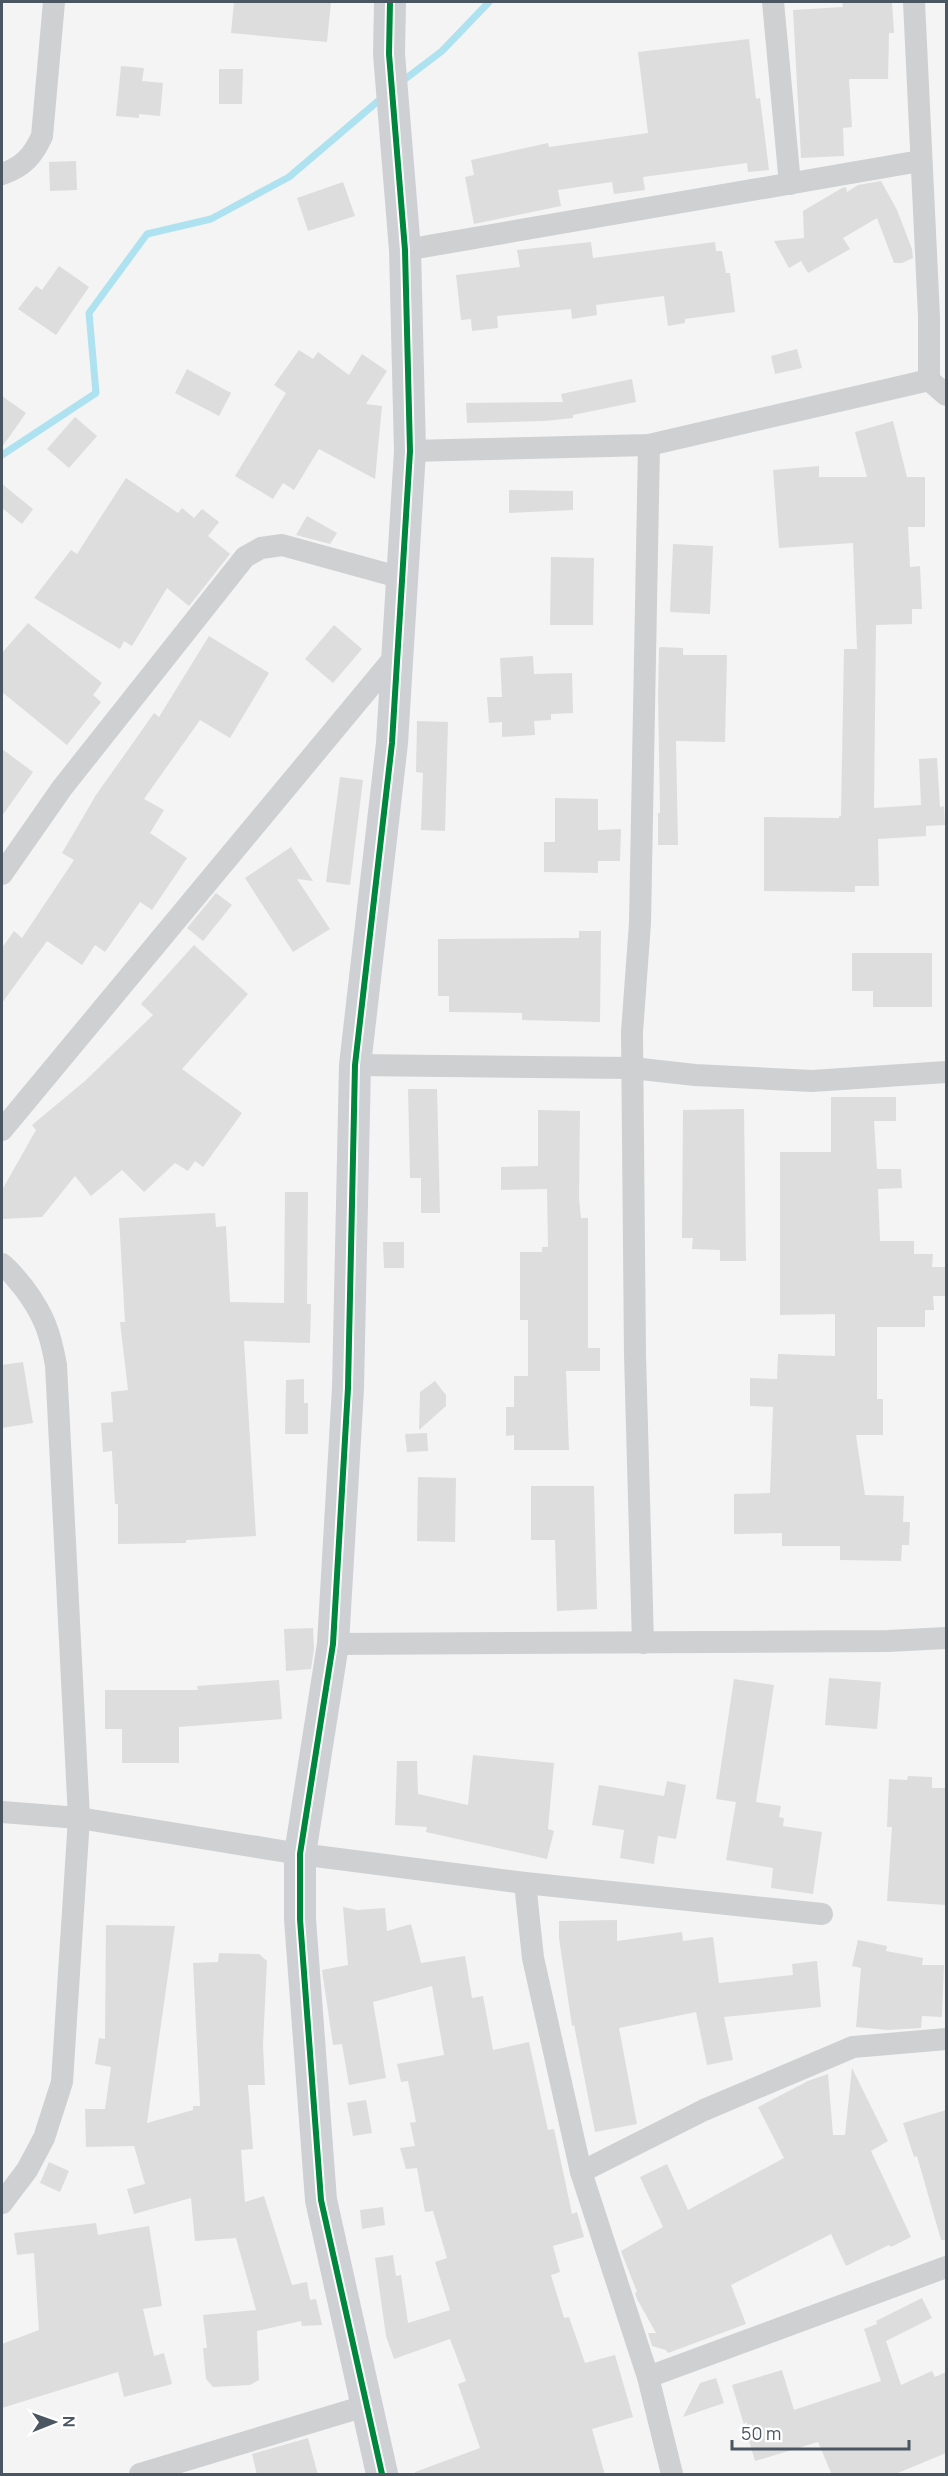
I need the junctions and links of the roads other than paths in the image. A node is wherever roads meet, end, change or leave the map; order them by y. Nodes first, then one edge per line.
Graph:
1 (54, 2) edge
2 (390, 2) edge
3 (773, 2) edge
4 (914, 2) edge
5 (920, 161) junction
6 (2, 174) edge
7 (790, 184) junction
8 (405, 250) junction
9 (929, 380) junction
10 (946, 395) edge
11 (650, 445) junction
12 (410, 451) junction
13 (402, 578) junction
14 (398, 653) junction
15 (2, 874) edge
16 (355, 1065) junction
17 (632, 1068) junction
18 (946, 1072) edge
19 (2, 1130) edge
20 (2, 1264) edge
21 (946, 1638) edge
22 (644, 1643) junction
23 (333, 1644) junction
24 (2, 1812) edge
25 (79, 1818) junction
26 (300, 1854) junction
27 (525, 1883) junction
28 (822, 1914) dead end
29 (946, 2038) edge
30 (581, 2172) junction
31 (2, 2203) edge
32 (946, 2267) edge
33 (648, 2377) junction
34 (365, 2406) junction
35 (140, 2475) edge
36 (382, 2475) edge
37 (672, 2475) edge

1 - 6 street
2 - 8 street
3 - 7 street
4 - 5 street
5 - 7 street
5 - 9 street
7 - 8 street
8 - 12 street
9 - 10 street
9 - 11 street
11 - 12 street
11 - 17 street
12 - 13 street
13 - 14 street
13 - 15 street
14 - 16 street
14 - 19 street
16 - 17 street
16 - 23 street
17 - 18 street
17 - 22 street
20 - 25 street
21 - 22 street
22 - 23 street
23 - 26 street
24 - 25 street
25 - 26 street
25 - 31 street
26 - 27 street
26 - 34 street
27 - 28 street
27 - 30 street
29 - 30 street
30 - 33 street
32 - 33 street
33 - 37 street
34 - 35 street
34 - 36 street

